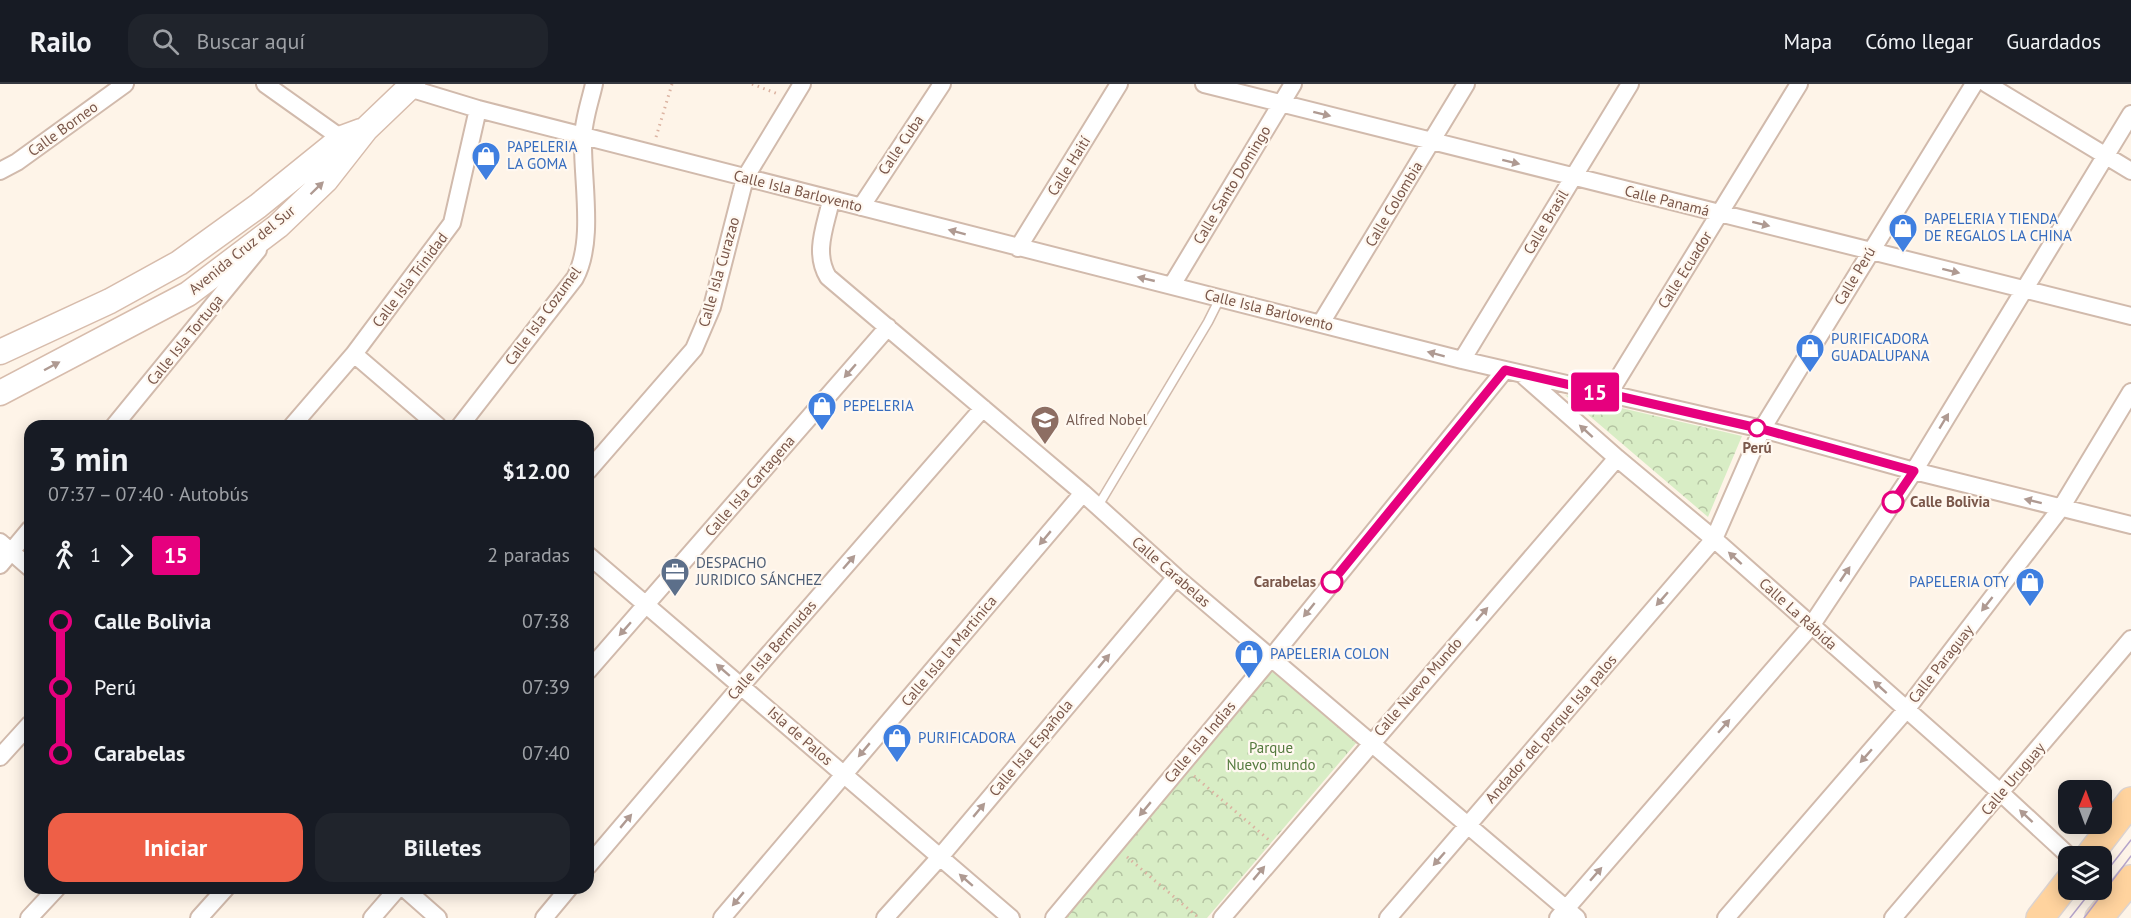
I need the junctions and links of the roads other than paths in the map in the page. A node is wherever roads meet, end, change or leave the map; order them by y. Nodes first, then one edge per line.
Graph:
1 (125, 84) edge
2 (265, 84) edge
3 (594, 84) edge
4 (802, 84) edge
5 (942, 84) edge
6 (1119, 84) edge
7 (1204, 84) edge
8 (1293, 84) edge
9 (1630, 84) edge
10 (1799, 84) edge
11 (1974, 84) edge
12 (1988, 84) edge
13 (1464, 85) edge
14 (411, 86) edge
15 (1281, 104) junction
16 (478, 109) junction
17 (2131, 114) edge
18 (583, 136) junction
19 (354, 138) junction
20 (1431, 142) junction
21 (2105, 156) junction
22 (0, 171) edge
23 (2131, 171) edge
24 (1574, 177) junction
25 (745, 178) junction
26 (831, 200) junction
27 (861, 207) junction
28 (1720, 214) junction
29 (278, 226) junction
30 (1018, 248) junction
31 (1870, 251) junction
32 (1172, 285) junction
33 (2024, 290) junction
34 (1220, 297) junction
35 (2131, 316) edge
36 (1321, 323) junction
37 (888, 327) junction
38 (0, 352) edge
39 (354, 354) junction
40 (1462, 360) junction
41 (1505, 370) junction
42 (1524, 375) junction
43 (2131, 392) edge
44 (0, 393) edge
45 (1608, 395) junction
46 (982, 408) junction
47 (119, 420) edge
48 (297, 420) edge
49 (431, 420) edge
50 (465, 420) edge
51 (1762, 429) junction
52 (1617, 458) junction
53 (594, 464) edge
54 (1914, 471) junction
55 (1083, 493) junction
56 (1098, 506) junction
57 (2061, 508) junction
58 (2131, 525) edge
59 (24, 534) edge
60 (1714, 539) junction
61 (6, 547) edge
62 (594, 560) edge
63 (24, 563) edge
64 (0, 565) edge
65 (1176, 577) junction
66 (647, 604) junction
67 (1811, 626) junction
68 (2131, 639) edge
69 (1271, 658) junction
70 (594, 664) edge
71 (741, 686) junction
72 (1905, 710) junction
73 (24, 731) edge
74 (1372, 742) junction
75 (0, 757) edge
76 (844, 774) junction
77 (2001, 793) junction
78 (2131, 801) edge
79 (1468, 826) junction
80 (2058, 846) edge
81 (2097, 846) edge
82 (940, 857) junction
83 (594, 859) edge
84 (2131, 879) edge
85 (51, 894) edge
86 (221, 894) edge
87 (393, 894) edge
88 (411, 894) edge
89 (564, 894) edge
90 (2058, 895) edge
91 (1567, 915) edge
92 (28, 918) edge
93 (199, 918) edge
94 (372, 918) edge
95 (438, 918) edge
96 (544, 918) edge
97 (722, 918) edge
98 (885, 918) edge
99 (1011, 918) edge
100 (1054, 918) edge
101 (1221, 918) edge
102 (1388, 918) edge
103 (1726, 918) edge
104 (1893, 918) edge
105 (2040, 918) edge
106 (2099, 918) edge

1 - 22 street, Calle Borneo
2 - 19 street
3 - 18 street, Calle Isla Cozumel
4 - 25 street, Calle Isla Curazao
5 - 27 street, Calle Cuba
6 - 30 street, Calle Haití
7 - 15 street, Calle Panamá
8 - 15 street, Calle Santo Domingo
9 - 24 street, Calle Brasil
10 - 28 street, Calle Ecuador
11 - 31 street, Calle Perú
12 - 21 street
13 - 20 street, Calle Colombia
14 - 16 street, Calle Isla Barlovento
14 - 19 main road, Avenida Cruz del Sur
15 -> 20 street, Calle Panamá
15 - 32 street, Calle Santo Domingo
16 - 18 street, Calle Isla Barlovento
16 - 39 street, Calle Isla Trinidad
17 - 21 street
18 - 25 street, Calle Isla Barlovento
18 - 50 street, Calle Isla Cozumel
29 -> 19 main road, Avenida Cruz del Sur
19 - 38 main road, Avenida Cruz del Sur
20 -> 24 street, Calle Panamá
20 - 36 street, Calle Colombia
21 - 23 street
21 - 33 street
24 - 28 street, Calle Panamá
24 - 40 street, Calle Brasil
25 - 26 street, Calle Isla Barlovento
25 - 53 street, Calle Isla Curazao
26 - 27 street, Calle Isla Barlovento
26 - 37 street, Calle Carabelas
30 -> 27 street, Calle Isla Barlovento
28 -> 31 street, Calle Panamá
28 - 45 street, Calle Ecuador
44 -> 29 main road, Avenida Cruz del Sur
29 - 47 street, Calle Isla Tortuga
32 -> 30 street, Calle Isla Barlovento
31 -> 33 street, Calle Panamá
31 - 51 street, Calle Perú
32 - 34 street, Calle Isla Barlovento
33 - 35 street, Calle Panamá
54 -> 33 street
34 - 36 street, Calle Isla Barlovento
34 - 56 lane
40 -> 36 street, Calle Isla Barlovento
37 - 46 street, Calle Carabelas
37 -> 66 street, Calle Isla Cartagena
39 - 48 street, Calle Isla Trinidad
39 - 49 street
40 - 41 street, Calle Isla Barlovento
41 - 42 street, Calle Isla Barlovento
41 -> 69 street, Calle Isla Indias
42 - 45 street, Calle Isla Barlovento
52 -> 42 street, Calle La Rábida
43 - 57 street, Calle Paraguay
45 - 51 street, Calle Isla Barlovento
46 - 55 street, Calle Carabelas
71 -> 46 street, Calle Isla Bermudas
51 - 54 street, Calle Isla Barlovento
51 - 60 street, Calle Perú
52 - 60 street, Calle La Rábida
74 -> 52 street, Calle Nuevo Mundo
57 -> 54 street, Calle Isla Barlovento
67 -> 54 street
55 - 56 street, Calle Carabelas
55 -> 76 street, Calle Isla la Martinica
56 - 65 street, Calle Carabelas
57 - 58 street, Calle Isla Barlovento
57 -> 72 street, Calle Paraguay
59 - 61 street
67 -> 60 street, Calle La Rábida
60 -> 79 street, Andador del parque Isla palos
61 - 63 street
61 - 64 street
62 - 66 street, Isla de Palos
65 - 69 street, Calle Carabelas
82 -> 65 street, Calle Isla Española
66 -> 70 street, Calle Isla Cartagena
71 -> 66 street, Isla de Palos
72 -> 67 street, Calle La Rábida
91 -> 67 street
68 - 77 street, Calle Uruguay
69 - 74 street, Calle Carabelas
69 -> 100 street, Calle Isla Indias
71 - 76 street, Isla de Palos
83 -> 71 street, Calle Isla Bermudas
72 - 77 street, Calle La Rábida
72 -> 103 street, Calle Paraguay
73 - 75 street
74 - 79 street, Calle Carabelas
101 -> 74 street, Calle Nuevo Mundo
76 - 82 street, Isla de Palos
76 -> 97 street, Calle Isla la Martinica
80 -> 77 street, Calle La Rábida
77 - 104 street, Calle Uruguay
78 - 81 main road
79 - 91 street, Calle Carabelas
79 -> 102 street, Andador del parque Isla palos
82 - 98 street, Calle Isla Española
99 -> 82 street, Isla de Palos
84 - 106 main road
85 - 92 street
86 - 93 street
87 - 94 street
88 - 95 street
89 - 96 street
90 - 105 main road

